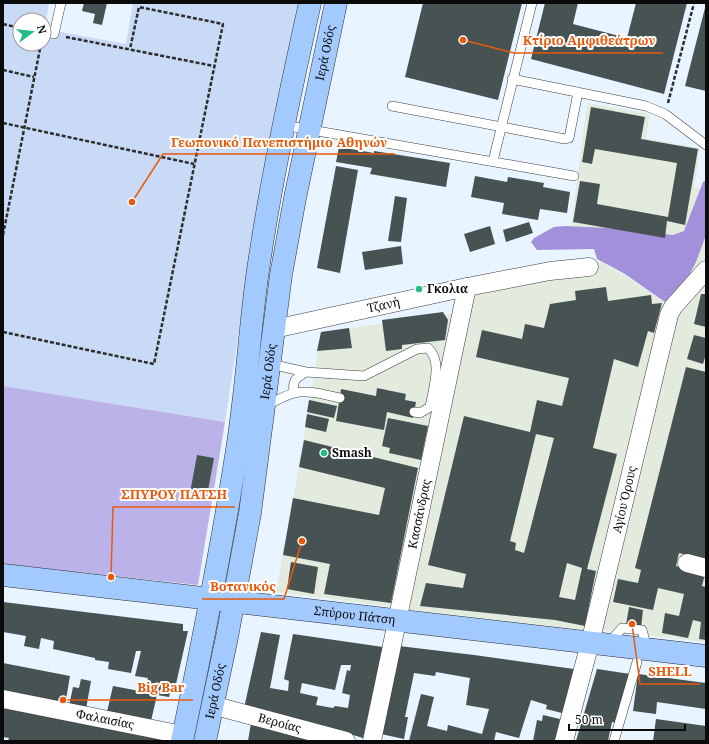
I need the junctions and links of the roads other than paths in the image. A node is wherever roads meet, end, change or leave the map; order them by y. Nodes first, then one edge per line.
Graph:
1 (61, 3) edge
2 (310, 3) edge
3 (336, 3) edge
4 (532, 3) edge
5 (54, 34) road end
6 (512, 79) junction
7 (578, 92) junction
8 (392, 106) dead end
9 (284, 125) junction
10 (501, 126) junction
11 (309, 129) junction
12 (706, 144) edge
13 (493, 161) junction
14 (574, 176) dead end
15 (589, 267) dead end
16 (706, 270) edge
17 (467, 287) junction
18 (274, 330) junction
19 (269, 364) junction
20 (306, 372) junction
21 (294, 392) junction
22 (340, 398) dead end
23 (264, 408) junction
24 (414, 412) dead end
25 (687, 563) dead end
26 (706, 568) edge
27 (3, 574) edge
28 (3, 589) edge
29 (210, 606) junction
30 (232, 608) junction
31 (397, 627) junction
32 (595, 648) junction
33 (642, 656) junction
34 (706, 656) edge
35 (706, 670) edge
36 (3, 699) edge
37 (212, 705) junction
38 (182, 738) edge
39 (378, 740) edge
40 (205, 741) edge
41 (346, 741) edge
42 (564, 741) edge
43 (614, 741) edge

1 - 5 lane
2 - 9 main road, Ιερά Οδός
3 - 11 main road, Ιερά Οδός
4 - 6 lane
6 - 7 lane
6 - 10 lane
7 - 10 lane
7 - 12 lane
8 - 10 lane
9 - 11 lane
9 - 29 main road, Ιερά Οδός
10 - 13 lane
11 - 13 lane
11 - 18 main road, Ιερά Οδός
13 - 14 lane
15 - 17 street, Τζανή
16 - 32 street, Αγίου Όρους
17 - 18 street, Τζανή
17 - 31 street, Κασσάνδρας
18 - 19 main road, Ιερά Οδός
19 - 20 lane
19 - 23 main road, Ιερά Οδός
20 - 21 lane
20 - 24 lane
21 - 22 lane
21 - 23 lane
23 - 30 main road, Ιερά Οδός
25 - 26 street
27 - 29 main road, Σπύρου Πάτση
28 - 29 main road, Σπύρου Πάτση
29 - 30 main road, Σπύρου Πάτση
29 - 38 main road, Ιερά Οδός
30 - 31 main road, Σπύρου Πάτση
30 - 37 main road, Ιερά Οδός
31 - 32 main road, Σπύρου Πάτση
31 - 39 street, Κασσάνδρας
32 - 33 main road, Σπύρου Πάτση
32 - 33 lane
32 - 42 street, Αγίου Όρους
33 - 34 main road, Σπύρου Πάτση
33 - 35 main road, Σπύρου Πάτση
33 - 43 lane
36 - 38 street, Φαλαισίας
37 - 40 main road, Ιερά Οδός
37 - 41 street, Βεροίας

